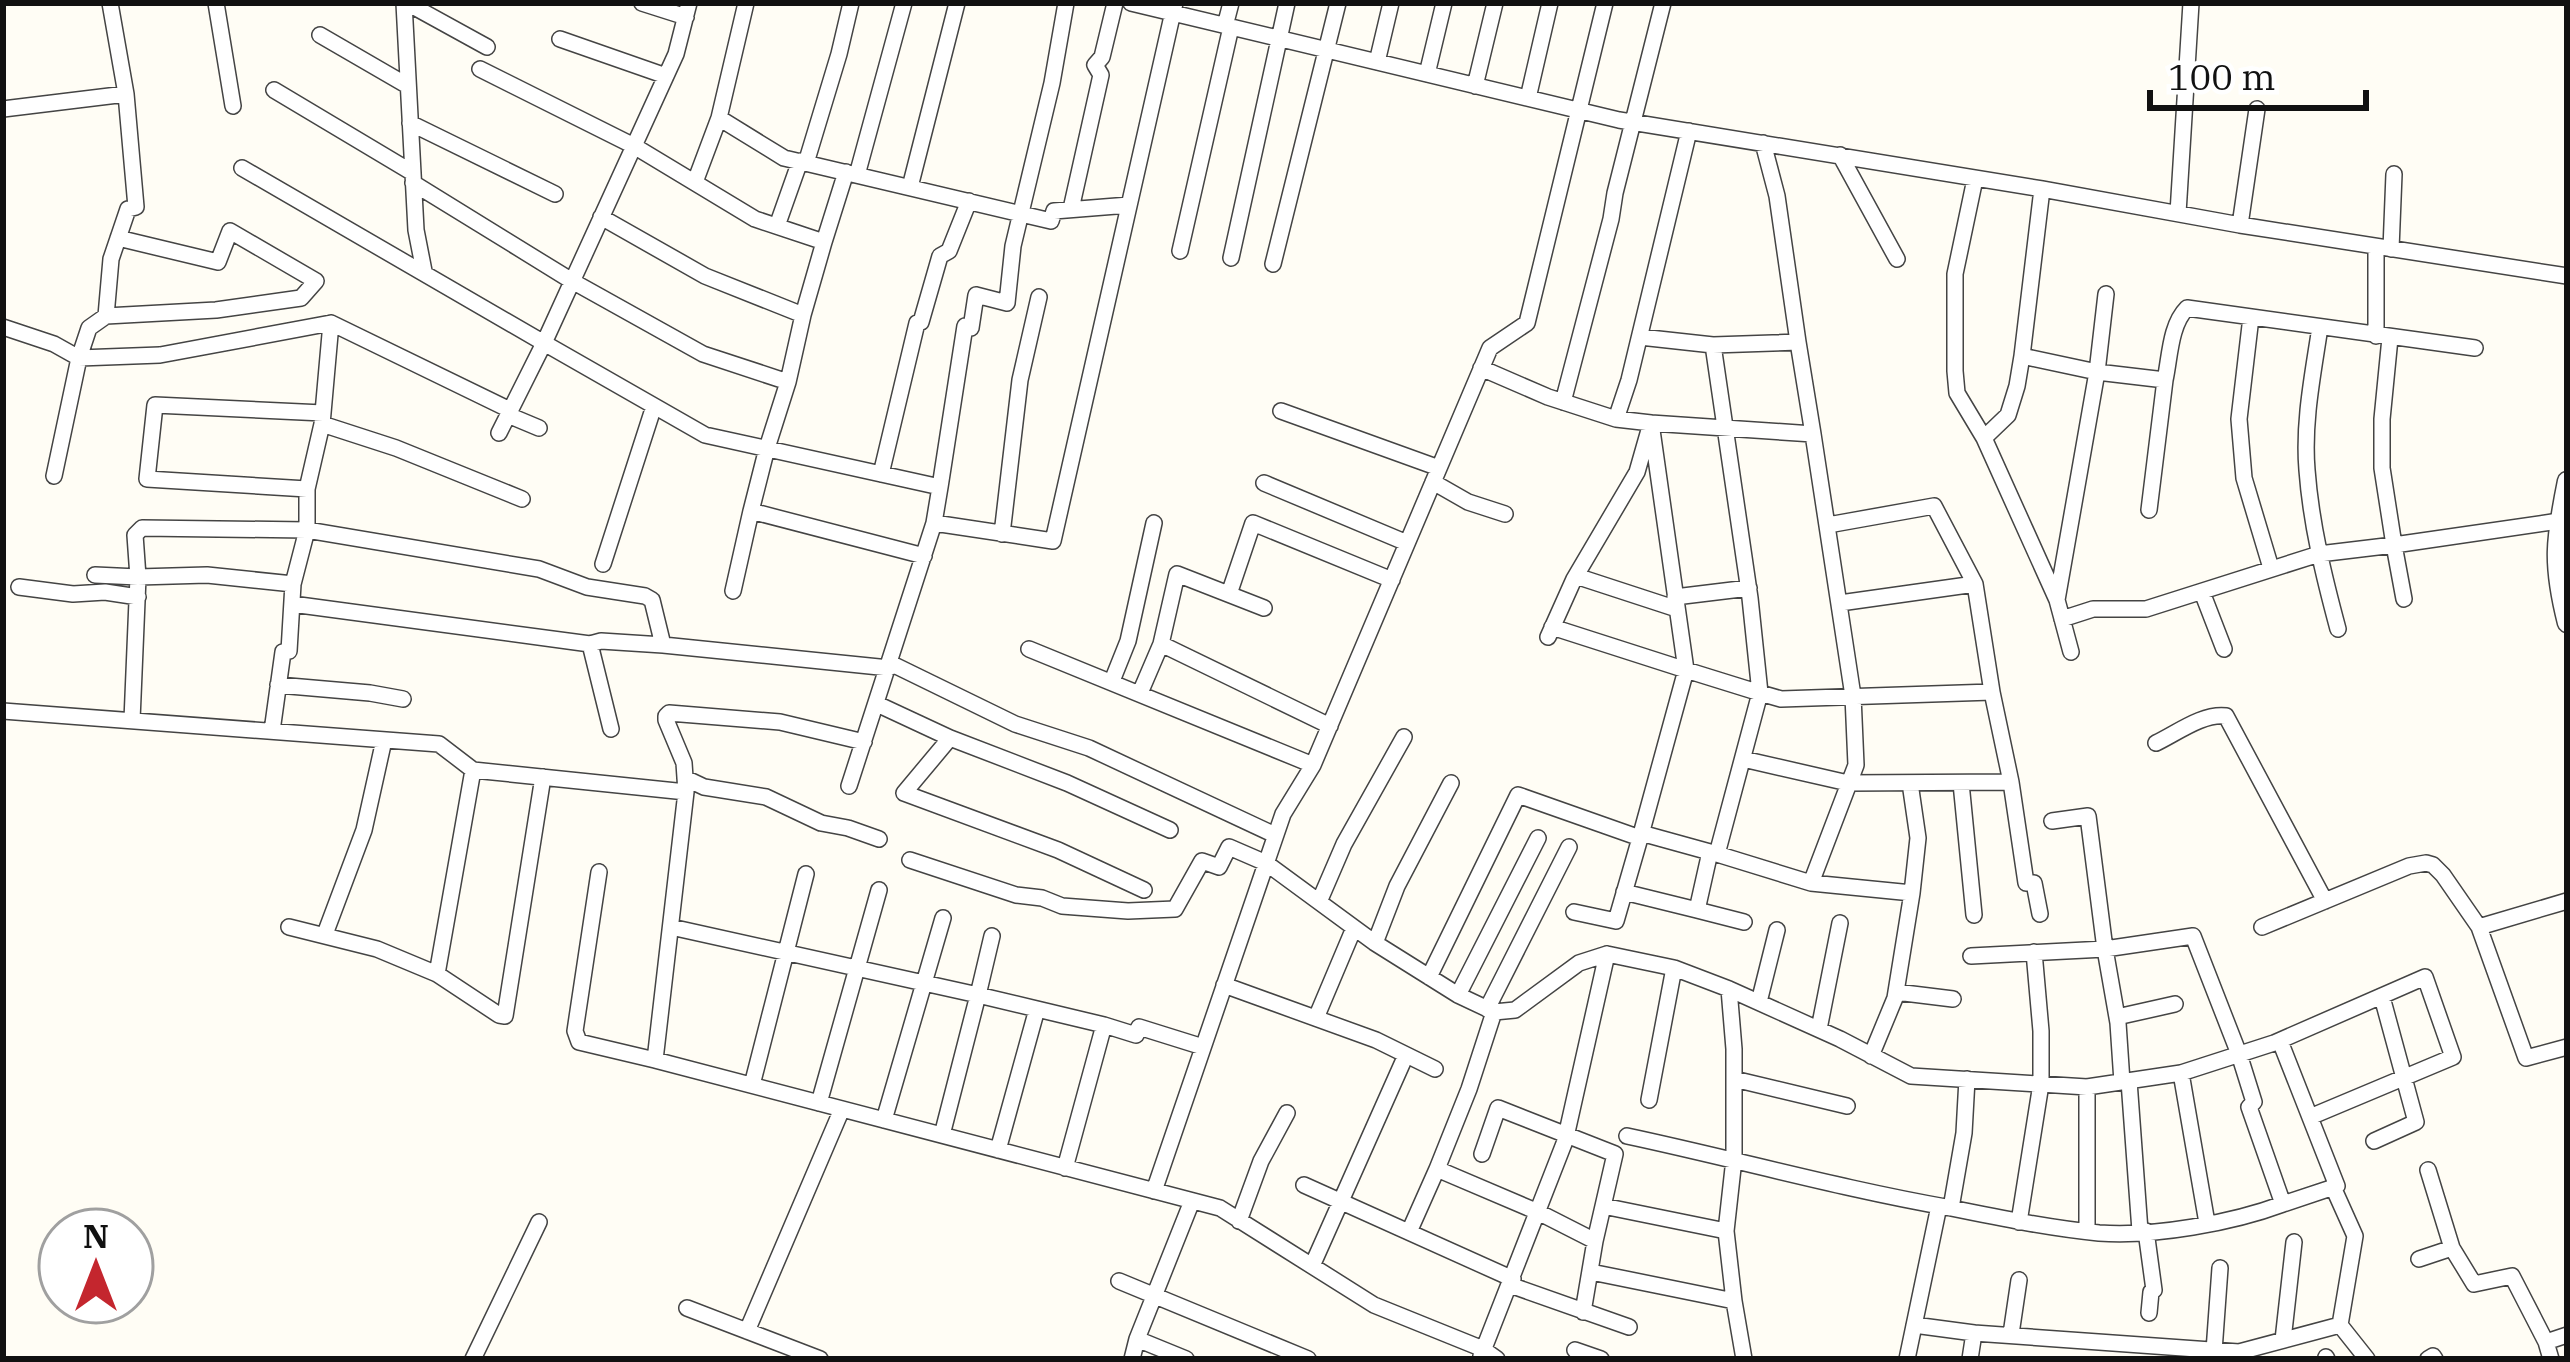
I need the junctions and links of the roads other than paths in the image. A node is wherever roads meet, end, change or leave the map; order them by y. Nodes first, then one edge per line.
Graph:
1 (110, 3) edge
2 (216, 3) edge
3 (405, 3) edge
4 (641, 3) edge
5 (746, 3) edge
6 (851, 3) edge
7 (904, 3) edge
8 (957, 3) edge
9 (1066, 3) edge
10 (1115, 3) edge
11 (1131, 3) edge
12 (1231, 3) edge
13 (1287, 3) edge
14 (1338, 3) edge
15 (1391, 3) edge
16 (1444, 3) edge
17 (1495, 3) edge
18 (1550, 3) edge
19 (1605, 3) edge
20 (1663, 3) edge
21 (2191, 3) edge
22 (1174, 8) edge
23 (688, 10) edge
24 (1228, 26) junction
25 (320, 35) dead end
26 (1279, 38) junction
27 (560, 39) dead end
28 (487, 47) dead end
29 (1327, 50) junction
30 (1377, 62) junction
31 (480, 70) dead end
32 (1427, 74) junction
33 (666, 76) junction
34 (408, 86) junction
35 (1475, 86) junction
36 (274, 90) dead end
37 (126, 94) junction
38 (1528, 98) junction
39 (232, 106) dead end
40 (3, 109) edge
41 (2257, 110) dead end
42 (1580, 111) junction
43 (718, 118) junction
44 (1634, 122) junction
45 (410, 123) junction
46 (1689, 131) junction
47 (1763, 143) junction
48 (634, 146) junction
49 (1840, 155) junction
50 (803, 162) junction
51 (242, 168) dead end
52 (852, 174) junction
53 (2394, 174) dead end
54 (413, 178) junction
55 (1976, 178) junction
56 (694, 182) junction
57 (910, 188) junction
58 (2042, 189) junction
59 (555, 194) dead end
60 (969, 201) junction
61 (1130, 205) junction
62 (1071, 209) junction
63 (2178, 213) junction
64 (1022, 214) junction
65 (602, 217) junction
66 (2240, 225) junction
67 (778, 226) junction
68 (118, 238) junction
69 (824, 242) junction
70 (2383, 248) junction
71 (1180, 251) dead end
72 (1232, 258) dead end
73 (1897, 259) dead end
74 (1273, 264) dead end
75 (424, 271) junction
76 (2567, 275) edge
77 (572, 281) junction
78 (2106, 294) dead end
79 (1039, 297) dead end
80 (803, 315) junction
81 (106, 316) junction
82 (2251, 317) junction
83 (331, 323) junction
84 (3, 327) edge
85 (2320, 327) junction
86 (1640, 337) junction
87 (2383, 337) junction
88 (1798, 342) junction
89 (544, 343) junction
90 (1713, 345) junction
91 (2475, 348) dead end
92 (2021, 356) junction
93 (79, 358) junction
94 (1481, 368) junction
95 (2097, 372) junction
96 (2165, 380) junction
97 (788, 382) junction
98 (1563, 402) junction
99 (654, 406) junction
100 (1282, 411) dead end
101 (509, 412) junction
102 (323, 418) junction
103 (1616, 419) junction
104 (1651, 423) junction
105 (539, 428) dead end
106 (1726, 429) junction
107 (499, 433) dead end
108 (1813, 434) junction
109 (1984, 438) junction
110 (766, 448) junction
111 (881, 474) junction
112 (1436, 475) junction
113 (54, 476) dead end
114 (2567, 481) edge
115 (1264, 483) dead end
116 (940, 487) junction
117 (307, 489) junction
118 (522, 500) dead end
119 (2149, 510) dead end
120 (751, 511) junction
121 (1505, 514) dead end
122 (2559, 521) junction
123 (934, 523) junction
124 (1154, 524) dead end
125 (1828, 525) junction
126 (307, 530) junction
127 (1002, 534) junction
128 (1408, 543) junction
129 (2394, 545) junction
130 (2319, 554) junction
131 (924, 556) junction
132 (603, 564) dead end
133 (2272, 568) junction
134 (94, 574) dead end
135 (1576, 576) junction
136 (138, 577) junction
137 (1392, 580) junction
138 (293, 584) junction
139 (1975, 584) junction
140 (19, 587) dead end
141 (1749, 588) junction
142 (733, 591) dead end
143 (2202, 592) junction
144 (1229, 594) junction
145 (138, 597) junction
146 (2404, 599) dead end
147 (2057, 600) junction
148 (1676, 603) junction
149 (1840, 603) junction
150 (292, 604) junction
151 (1264, 608) dead end
152 (2062, 619) junction
153 (2567, 623) edge
154 (2338, 629) dead end
155 (590, 644) junction
156 (1161, 644) junction
157 (663, 645) junction
158 (1029, 649) dead end
159 (2224, 650) dead end
160 (2071, 652) dead end
161 (889, 666) junction
162 (1686, 670) junction
163 (1112, 681) junction
164 (278, 685) junction
165 (1760, 692) junction
166 (1992, 692) junction
167 (1140, 693) junction
168 (1853, 696) junction
169 (403, 699) dead end
170 (877, 704) junction
171 (3, 711) edge
172 (132, 720) junction
173 (1330, 726) junction
174 (611, 729) dead end
175 (272, 731) junction
176 (1404, 736) dead end
177 (950, 738) junction
178 (384, 740) junction
179 (864, 742) junction
180 (2156, 743) dead end
181 (1743, 758) junction
182 (1313, 765) junction
183 (473, 770) junction
184 (543, 777) junction
185 (2011, 782) junction
186 (1451, 783) dead end
187 (1848, 783) junction
188 (1910, 783) junction
189 (1961, 783) junction
190 (686, 785) junction
191 (849, 786) dead end
192 (2052, 821) dead end
193 (1170, 830) dead end
194 (1276, 835) junction
195 (1641, 836) junction
196 (1538, 838) dead end
197 (879, 839) dead end
198 (1569, 847) dead end
199 (1714, 854) junction
200 (910, 860) dead end
201 (1266, 863) junction
202 (599, 872) dead end
203 (806, 874) dead end
204 (1811, 883) junction
205 (879, 890) dead end
206 (1144, 890) dead end
207 (1624, 892) junction
208 (1912, 893) junction
209 (2325, 901) junction
210 (2567, 901) edge
211 (1319, 902) junction
212 (1696, 910) junction
213 (1574, 912) dead end
214 (2040, 914) dead end
215 (1974, 915) dead end
216 (943, 918) dead end
217 (1744, 922) dead end
218 (1840, 923) dead end
219 (290, 927) dead end
220 (671, 927) junction
221 (2262, 927) dead end
222 (2479, 927) junction
223 (1354, 928) junction
224 (1777, 930) dead end
225 (325, 934) junction
226 (992, 936) dead end
227 (1375, 943) junction
228 (2104, 949) junction
229 (2034, 952) junction
230 (787, 953) junction
231 (1607, 954) junction
232 (1971, 956) dead end
233 (858, 968) junction
234 (1674, 968) junction
235 (437, 974) junction
236 (1429, 976) junction
237 (924, 983) junction
238 (1224, 985) junction
239 (1730, 989) junction
240 (1896, 992) junction
241 (1458, 994) junction
242 (978, 995) junction
243 (2382, 997) junction
244 (1952, 999) dead end
245 (1759, 1002) junction
246 (2175, 1004) dead end
247 (1037, 1009) junction
248 (1490, 1011) junction
249 (2116, 1017) junction
250 (1316, 1018) junction
251 (1104, 1025) junction
252 (1819, 1030) junction
253 (2280, 1041) junction
254 (1203, 1047) junction
255 (2567, 1047) edge
256 (1406, 1054) junction
257 (2239, 1054) junction
258 (1871, 1055) junction
259 (655, 1060) junction
260 (1435, 1069) dead end
261 (2181, 1073) junction
262 (2404, 1077) junction
263 (1734, 1079) junction
264 (1967, 1079) junction
265 (2125, 1081) junction
266 (2041, 1084) junction
267 (752, 1085) junction
268 (2087, 1087) junction
269 (1649, 1100) dead end
270 (819, 1103) junction
271 (1847, 1106) dead end
272 (842, 1109) junction
273 (1287, 1113) dead end
274 (2310, 1117) junction
275 (884, 1120) junction
276 (943, 1136) junction
277 (1566, 1136) junction
278 (1627, 1136) dead end
279 (2374, 1142) dead end
280 (998, 1150) junction
281 (1482, 1154) dead end
282 (1734, 1159) junction
283 (1065, 1168) junction
284 (1437, 1169) junction
285 (2428, 1170) dead end
286 (1304, 1185) dead end
287 (2333, 1187) junction
288 (1154, 1191) junction
289 (1192, 1201) junction
290 (1340, 1202) junction
291 (2283, 1204) junction
292 (1603, 1206) junction
293 (1945, 1207) junction
294 (1538, 1212) junction
295 (1239, 1221) junction
296 (539, 1222) dead end
297 (2019, 1222) junction
298 (2207, 1223) junction
299 (1726, 1231) junction
300 (2087, 1231) junction
301 (2143, 1231) junction
302 (1409, 1232) junction
303 (1595, 1241) junction
304 (2294, 1242) dead end
305 (2452, 1248) junction
306 (2419, 1259) dead end
307 (1312, 1266) junction
308 (2220, 1268) dead end
309 (1591, 1271) junction
310 (2019, 1280) dead end
311 (1119, 1281) dead end
312 (1511, 1282) junction
313 (1155, 1296) junction
314 (1734, 1301) junction
315 (687, 1308) dead end
316 (1583, 1312) junction
317 (2149, 1313) dead end
318 (1913, 1324) junction
319 (2340, 1324) junction
320 (1629, 1328) dead end
321 (747, 1331) junction
322 (1974, 1333) junction
323 (2011, 1334) junction
324 (2567, 1335) edge
325 (1137, 1339) junction
326 (2283, 1340) junction
327 (2546, 1342) junction
328 (1575, 1350) dead end
329 (2214, 1351) junction
330 (1487, 1356) edge
331 (814, 1358) edge
332 (473, 1359) edge
333 (1132, 1359) edge
334 (1186, 1359) edge
335 (1308, 1359) edge
336 (1600, 1359) edge
337 (1744, 1359) edge
338 (1907, 1359) edge
339 (1970, 1359) edge
340 (2367, 1359) edge
341 (2551, 1359) edge

1 - 37 street
2 - 39 street
3 - 28 street
3 - 34 street
4 - 23 street
5 - 43 street
6 - 50 street
7 - 52 street
8 - 57 street
9 - 64 street
10 - 62 street
11 - 22 street
12 - 24 street
13 - 26 street
14 - 29 street
15 - 30 street
16 - 32 street
17 - 35 street
18 - 38 street
19 - 42 street
20 - 44 street
21 - 63 street
22 - 24 street
22 - 61 street
23 - 33 street
24 - 26 street
24 - 71 street
25 - 34 street
26 - 29 street
26 - 72 street
27 - 33 street
29 - 30 street
29 - 74 street
30 - 32 street
31 - 48 street
32 - 35 street
33 - 48 street
34 - 45 street
35 - 38 street
36 - 54 street
37 - 40 street
37 - 68 street
38 - 42 street
41 - 66 street
42 - 44 street
42 - 94 street
43 - 50 street
43 - 56 street
44 - 46 street
44 - 98 street
45 - 54 street
45 - 59 street
46 - 47 street
46 - 86 street
47 - 49 street
47 - 88 street
48 - 56 street
48 - 65 street
49 - 55 street
49 - 73 street
50 - 52 street
50 - 67 street
51 - 75 street
52 - 57 street
52 - 69 street
53 - 70 street
54 - 75 street
54 - 77 street
55 - 58 street
55 - 109 street
56 - 67 street
57 - 60 street
58 - 63 street
58 - 92 street
60 - 64 street
60 - 111 street
61 - 62 street
61 - 127 street
62 - 64 street
63 - 66 street
64 - 116 street
65 - 77 street
65 - 80 street
66 - 70 street
67 - 69 street
68 - 81 street
68 - 81 street
69 - 80 street
70 - 76 street
70 - 87 street
75 - 89 street
77 - 89 street
77 - 97 street
78 - 95 street
79 - 127 street
80 - 97 street
81 - 93 street
82 - 85 street
82 - 96 street
82 - 133 street
83 - 93 street
83 - 101 street
83 - 102 street
84 - 93 street
85 - 87 street
85 - 130 street
86 - 90 street
86 - 103 street
87 - 91 street
87 - 129 street
88 - 90 street
88 - 108 street
89 - 99 street
89 - 101 street
90 - 106 street
92 - 95 street
92 - 109 street
93 - 113 street
94 - 98 street
94 - 112 street
95 - 96 street
95 - 147 street
96 - 119 street
97 - 110 street
98 - 103 street
99 - 110 street
99 - 132 street
100 - 112 street
101 - 105 street
101 - 107 street
102 - 117 street
102 - 117 street
102 - 118 street
103 - 104 street
104 - 106 street
104 - 135 street
104 - 148 street
106 - 108 street
106 - 141 street
108 - 125 street
109 - 147 street
110 - 111 street
110 - 120 street
111 - 116 street
112 - 121 street
112 - 128 street
114 - 122 street
115 - 128 street
116 - 123 street
117 - 126 street
120 - 131 street
120 - 142 street
122 - 129 street
122 - 153 street
123 - 127 street
123 - 131 street
124 - 163 street
125 - 139 street
125 - 149 street
126 - 136 street
126 - 138 street
126 - 157 street
128 - 137 street
129 - 130 street
129 - 146 street
130 - 133 street
130 - 154 street
131 - 161 street
133 - 143 street
134 - 136 street
135 - 148 street
135 - 162 street
136 - 138 street
136 - 145 street
137 - 144 street
137 - 173 street
138 - 150 street
139 - 149 street
139 - 166 street
140 - 145 street
141 - 148 street
141 - 165 street
143 - 152 street
143 - 159 street
144 - 151 street
144 - 156 street
145 - 172 street
147 - 152 street
148 - 162 street
149 - 168 street
150 - 155 street
150 - 164 street
152 - 160 street
155 - 157 street
155 - 174 street
156 - 167 street
156 - 173 street
157 - 161 street
158 - 163 street
161 - 170 street
161 - 194 street
162 - 165 street
162 - 195 street
163 - 167 street
164 - 169 street
164 - 175 street
165 - 168 street
165 - 181 street
166 - 168 street
166 - 185 street
167 - 182 street
168 - 187 street
170 - 177 street
170 - 179 street
171 - 172 street
172 - 175 street
173 - 182 street
175 - 178 street
176 - 211 street
177 - 193 street
177 - 206 street
178 - 183 street
178 - 225 street
179 - 190 street
179 - 191 street
180 - 209 street
181 - 187 street
181 - 199 street
182 - 194 street
183 - 184 street
183 - 235 street
184 - 190 street
184 - 235 street
185 - 189 street
185 - 214 street
186 - 227 street
187 - 188 street
187 - 204 street
188 - 189 street
188 - 208 street
189 - 215 street
190 - 197 street
190 - 220 street
192 - 228 street
194 - 201 street
195 - 199 street
195 - 207 street
195 - 236 street
196 - 241 street
198 - 248 street
199 - 204 street
199 - 212 street
200 - 201 street
201 - 211 street
201 - 238 street
202 - 259 street
203 - 230 street
204 - 208 street
205 - 233 street
207 - 212 street
207 - 213 street
208 - 240 street
209 - 221 street
209 - 222 street
210 - 222 street
211 - 223 street
212 - 217 street
216 - 237 street
218 - 252 street
219 - 225 street
220 - 230 street
220 - 259 street
222 - 255 street
223 - 227 street
223 - 250 street
224 - 245 street
225 - 235 street
226 - 242 street
227 - 236 street
228 - 229 street
228 - 249 street
228 - 257 street
229 - 232 street
229 - 266 street
230 - 233 street
230 - 267 street
231 - 234 street
231 - 248 street
231 - 277 street
233 - 237 street
233 - 270 street
234 - 239 street
234 - 269 street
236 - 241 street
237 - 242 street
237 - 275 street
238 - 250 street
238 - 254 street
239 - 245 street
239 - 263 street
240 - 244 street
240 - 258 street
241 - 248 street
242 - 247 street
242 - 276 street
243 - 253 street
243 - 262 street
243 - 262 street
245 - 252 street
246 - 249 street
247 - 251 street
247 - 280 street
248 - 284 street
249 - 265 street
250 - 256 street
251 - 254 street
251 - 283 street
252 - 258 street
253 - 257 street
253 - 274 street
254 - 288 street
256 - 260 street
256 - 290 street
257 - 261 street
257 - 291 street
258 - 264 street
259 - 267 street
261 - 265 street
261 - 298 street
262 - 274 street
262 - 279 street
263 - 271 street
263 - 282 street
264 - 266 street
264 - 293 street
265 - 268 street
265 - 301 street
266 - 268 street
266 - 297 street
267 - 270 street
268 - 300 street
270 - 272 street
272 - 275 street
272 - 321 street
273 - 295 street
274 - 287 street
275 - 276 street
276 - 280 street
277 - 281 street
277 - 292 street
277 - 294 street
278 - 282 street
280 - 283 street
282 - 293 street
282 - 299 street
283 - 288 street
284 - 294 street
284 - 302 street
285 - 305 street
286 - 290 street
287 - 291 street
287 - 319 street
288 - 289 street
289 - 295 street
289 - 313 street
290 - 302 street
290 - 307 street
291 - 298 street
292 - 299 street
292 - 303 street
293 - 297 street
293 - 318 street
294 - 303 street
294 - 312 street
295 - 307 street
296 - 332 street
297 - 300 street
298 - 301 street
299 - 314 street
300 - 301 street
301 - 317 street
302 - 312 street
303 - 309 street
304 - 326 street
305 - 306 street
305 - 327 street
307 - 330 street
308 - 329 street
309 - 314 street
309 - 316 street
310 - 323 street
311 - 313 street
312 - 316 street
312 - 330 street
313 - 325 street
313 - 335 street
314 - 337 street
315 - 321 street
316 - 320 street
318 - 322 street
318 - 338 street
319 - 326 street
319 - 340 street
321 - 331 street
322 - 323 street
322 - 339 street
323 - 329 street
324 - 327 street
325 - 333 street
325 - 334 street
326 - 329 street
327 - 341 street
328 - 336 street

